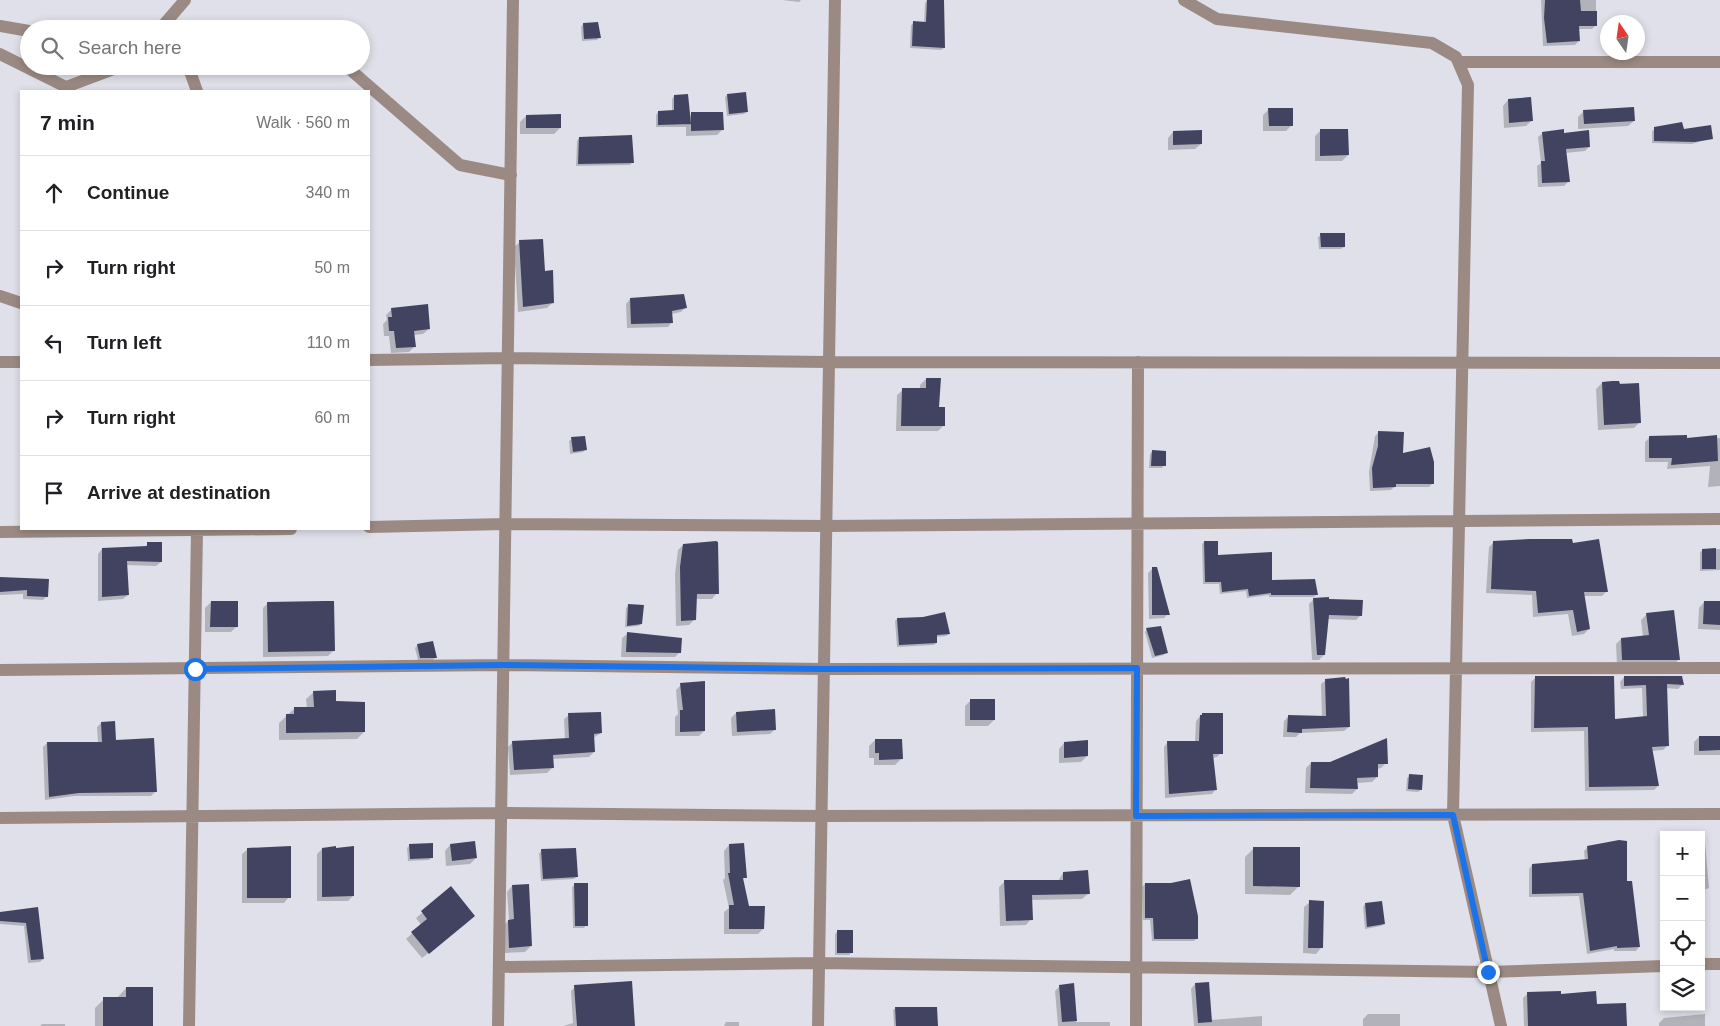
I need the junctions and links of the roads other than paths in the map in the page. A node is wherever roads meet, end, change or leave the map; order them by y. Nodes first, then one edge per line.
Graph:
1 (185, 0) edge
2 (513, 0) edge
3 (835, 0) edge
4 (1184, 0) edge
5 (168, 20) edge
6 (0, 26) edge
7 (20, 29) edge
8 (0, 54) edge
9 (1458, 62) junction
10 (1720, 62) edge
11 (20, 64) edge
12 (42, 75) edge
13 (98, 75) edge
14 (191, 75) edge
15 (356, 75) edge
16 (197, 90) edge
17 (511, 175) junction
18 (0, 296) edge
19 (20, 303) edge
20 (508, 358) junction
21 (370, 360) edge
22 (0, 362) edge
23 (20, 362) edge
24 (828, 362) junction
25 (1138, 362) junction
26 (1463, 363) junction
27 (1720, 363) edge
28 (1720, 519) edge
29 (1460, 521) junction
30 (506, 524) junction
31 (1137, 524) junction
32 (825, 526) junction
33 (370, 527) edge
34 (197, 530) edge
35 (0, 532) edge
36 (503, 665) junction
37 (1137, 668) junction
38 (1457, 668) junction
39 (1720, 668) edge
40 (195, 669) junction
41 (823, 669) junction
42 (0, 670) edge
43 (501, 813) junction
44 (1720, 814) edge
45 (1453, 815) junction
46 (820, 816) junction
47 (1136, 816) junction
48 (0, 818) edge
49 (192, 818) junction
50 (818, 963) junction
51 (1705, 964) edge
52 (1720, 964) edge
53 (1660, 966) edge
54 (499, 967) junction
55 (1136, 967) junction
56 (1488, 972) junction
57 (189, 1026) edge
58 (498, 1026) edge
59 (818, 1026) edge
60 (1136, 1026) edge
61 (1501, 1026) edge

1 - 5 street
2 - 17 street
3 - 24 street
4 - 9 street
6 - 7 street
8 - 11 street
9 - 10 street
9 - 26 street
12 - 13 street
14 - 16 street
15 - 17 street
17 - 20 street
18 - 19 street
20 - 21 street
20 - 24 street
20 - 30 street
22 - 23 street
24 - 25 street
24 - 32 street
25 - 26 street
25 - 31 street
26 - 27 street
26 - 29 street
28 - 29 street
29 - 31 street
29 - 38 street
30 - 32 street
30 - 33 street
30 - 36 street
31 - 32 street
31 - 37 street
32 - 41 street
34 - 35 street
34 - 40 street
36 - 40 street
36 - 41 street
36 - 43 street
37 - 38 street
37 - 41 street
37 - 47 street
38 - 39 street
38 - 45 street
40 - 42 street
40 - 49 street
41 - 46 street
43 - 46 street
43 - 49 street
43 - 54 street
44 - 45 street
45 - 47 street
45 - 56 street
46 - 47 street
46 - 50 street
47 - 55 street
48 - 49 street
49 - 57 street
50 - 54 street
50 - 55 street
50 - 59 street
51 - 52 street
53 - 56 street
54 - 58 street
55 - 56 street
55 - 60 street
56 - 61 street

